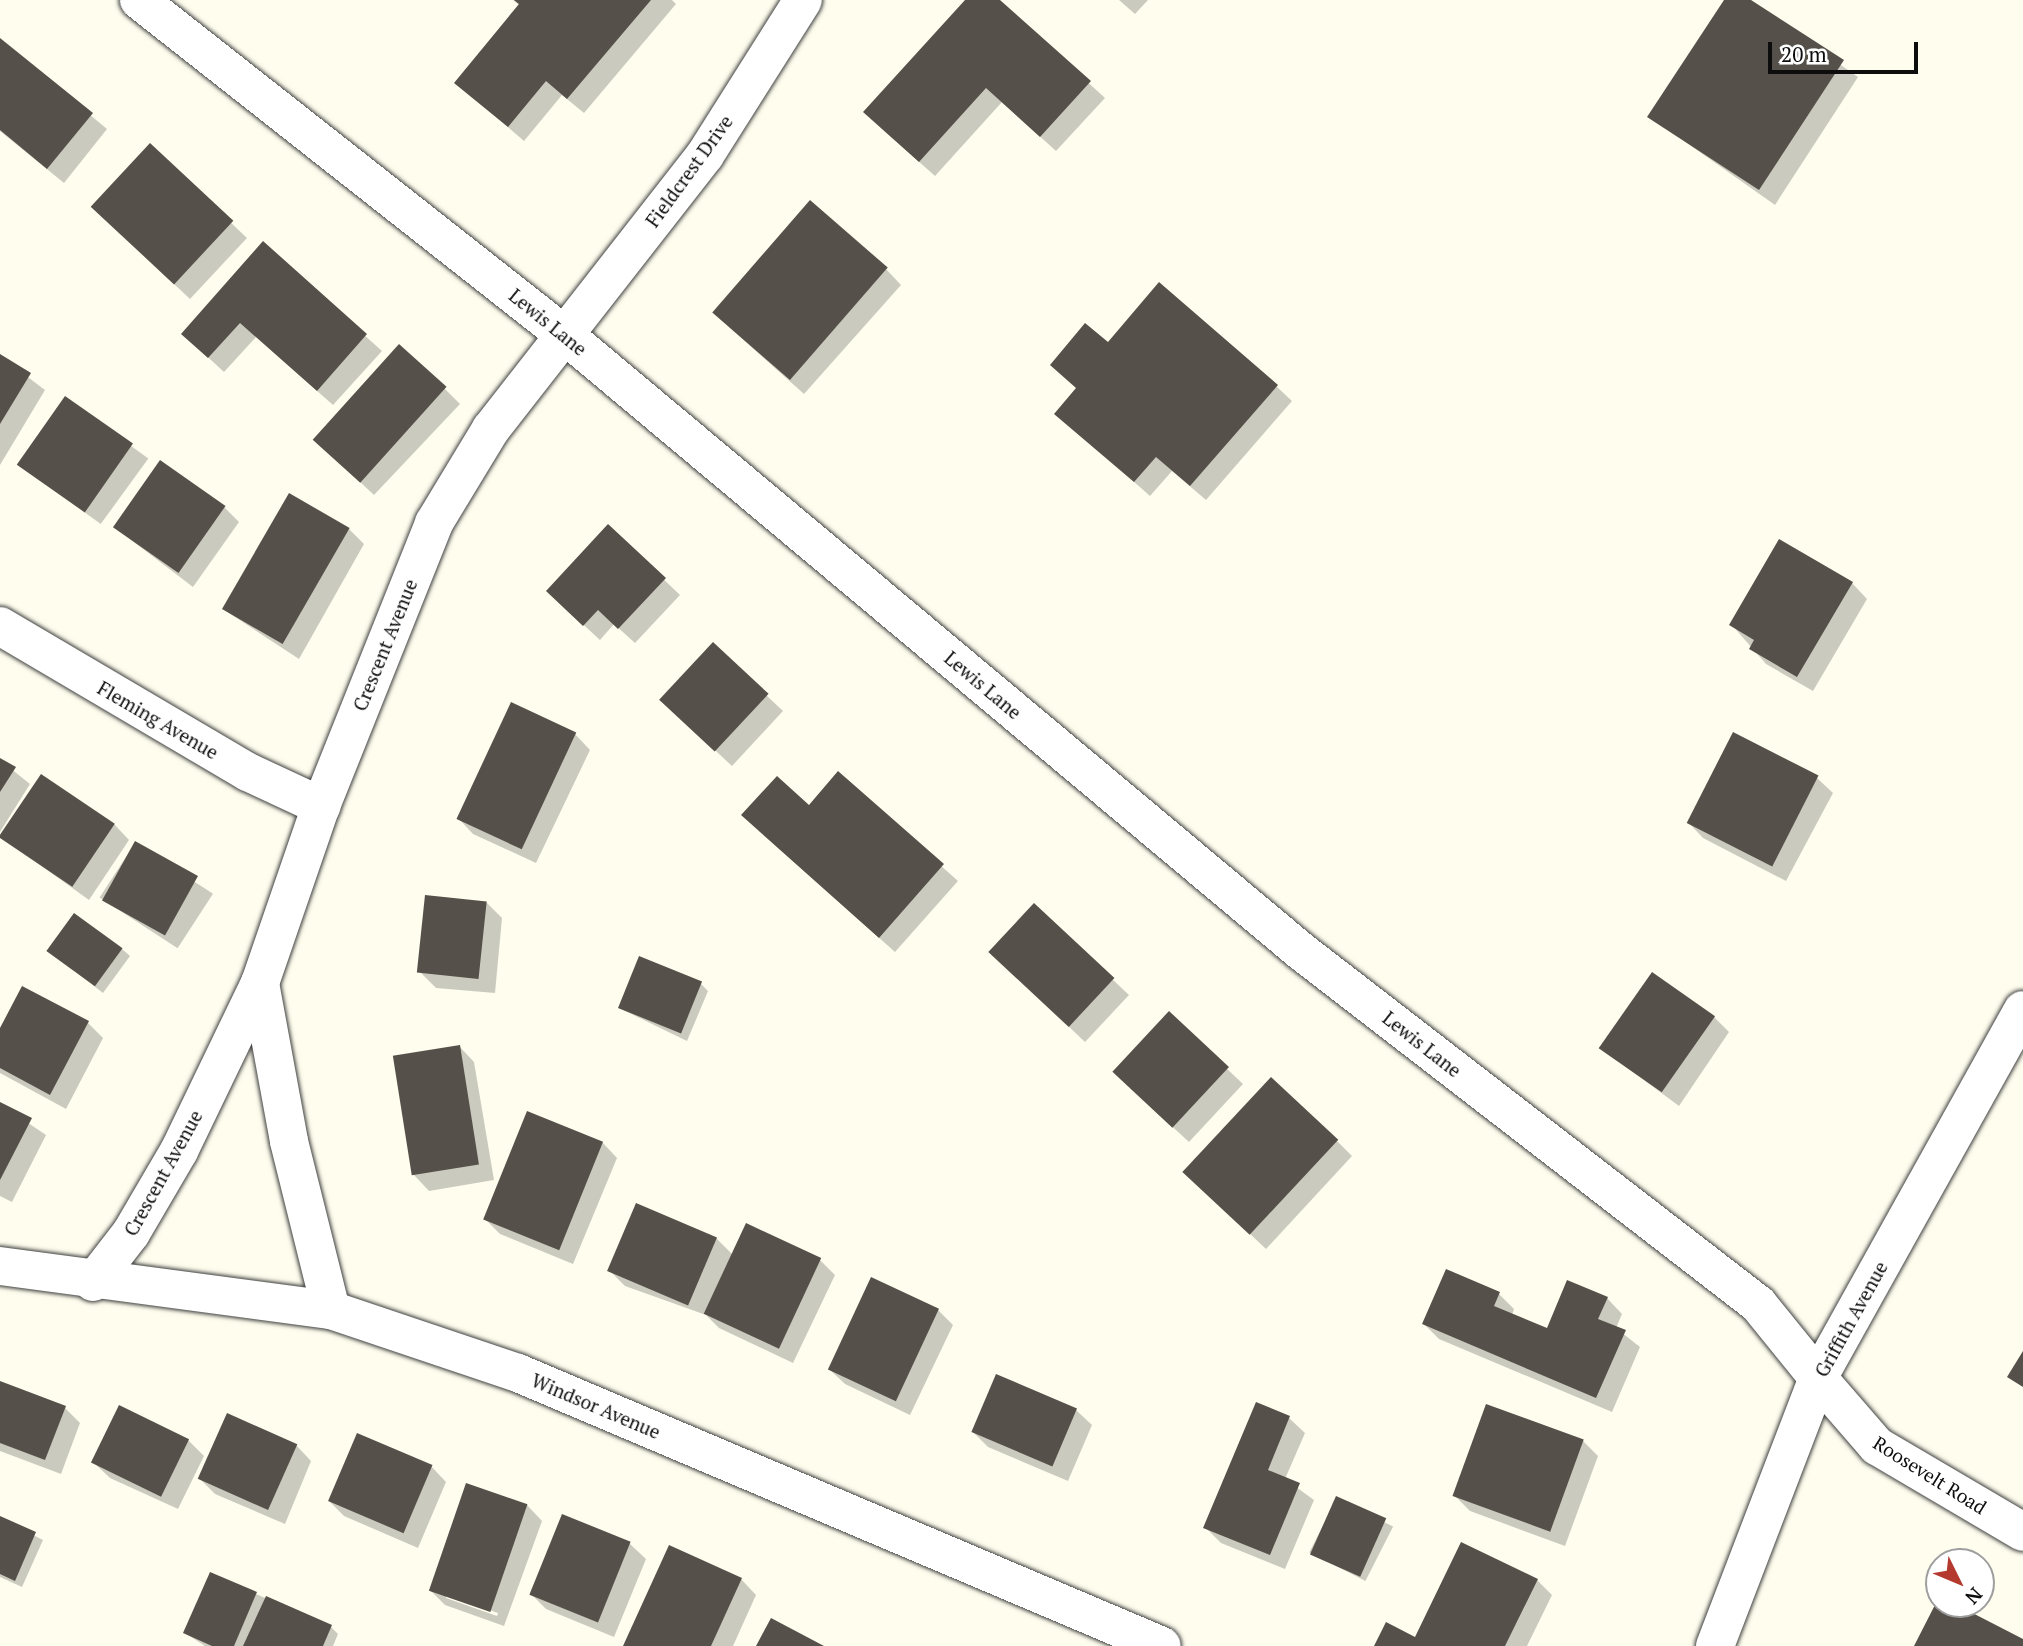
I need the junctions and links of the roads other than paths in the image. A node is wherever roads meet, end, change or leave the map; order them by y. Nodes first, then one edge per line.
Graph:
1 (139, 0) edge
2 (803, 0) edge
3 (566, 335) junction
4 (0, 626) edge
5 (321, 806) junction
6 (260, 983) junction
7 (2023, 1010) edge
8 (0, 1266) edge
9 (93, 1282) junction
10 (331, 1310) junction
11 (1818, 1378) junction
12 (2023, 1532) edge
13 (1163, 1646) edge
14 (1715, 1646) edge

1 - 3 street, Lewis Lane
2 - 3 street, Fieldcrest Drive
3 - 5 street, Crescent Avenue
3 - 11 street, Lewis Lane
4 - 5 street, Fleming Avenue
5 - 6 street, Crescent Avenue
6 - 9 street, Crescent Avenue
6 - 10 street, Crescent Avenue
7 - 11 street, Griffith Avenue
8 - 9 street, Windsor Avenue
9 - 10 street, Windsor Avenue
10 - 13 street, Windsor Avenue
11 - 12 street, Roosevelt Road
11 - 14 street, Griffith Avenue

